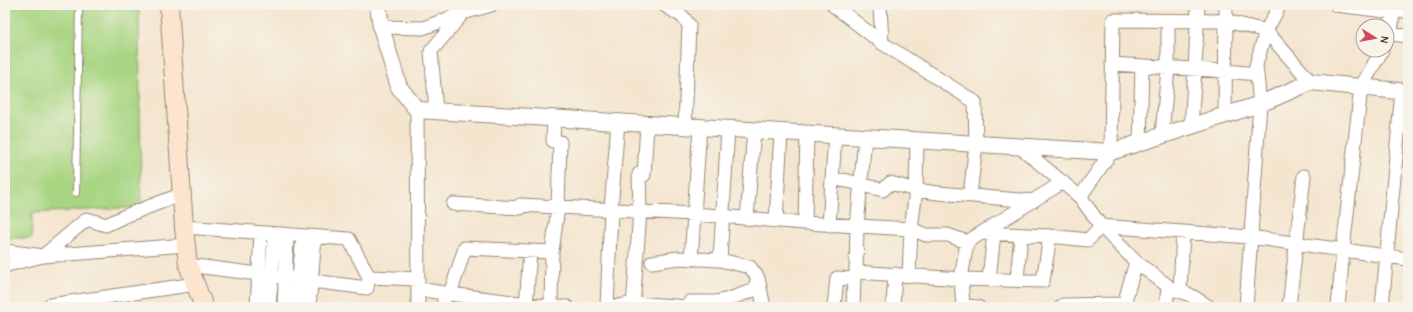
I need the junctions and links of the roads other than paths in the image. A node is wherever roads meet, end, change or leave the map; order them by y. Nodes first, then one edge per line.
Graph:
1 (79, 5) edge
2 (169, 5) edge
3 (378, 5) edge
4 (491, 5) edge
5 (664, 5) edge
6 (833, 5) edge
7 (880, 5) edge
8 (1198, 5) edge
9 (1226, 5) edge
10 (1280, 5) edge
11 (1336, 5) edge
12 (1363, 7) edge
13 (1395, 8) edge
14 (458, 9) edge
15 (1408, 10) edge
16 (1393, 18) edge
17 (1168, 21) junction
18 (1226, 21) junction
19 (1198, 22) junction
20 (381, 27) junction
21 (1266, 31) junction
22 (1408, 36) edge
23 (1395, 37) edge
24 (882, 43) junction
25 (1377, 58) edge
26 (1112, 64) junction
27 (1142, 66) junction
28 (1168, 68) junction
29 (1195, 69) junction
30 (1226, 71) junction
31 (1257, 74) junction
32 (1311, 82) junction
33 (1361, 87) junction
34 (1405, 92) edge
35 (1260, 104) junction
36 (417, 110) junction
37 (436, 111) junction
38 (1225, 115) junction
39 (554, 118) junction
40 (618, 122) junction
41 (647, 124) junction
42 (692, 126) junction
43 (1191, 126) junction
44 (728, 128) junction
45 (754, 130) junction
46 (781, 132) junction
47 (807, 133) junction
48 (835, 135) junction
49 (1162, 136) junction
50 (864, 137) junction
51 (917, 140) junction
52 (1140, 142) junction
53 (976, 144) junction
54 (1019, 146) junction
55 (1111, 152) junction
56 (1304, 176) dead end
57 (832, 179) junction
58 (1063, 182) junction
59 (861, 184) junction
60 (916, 190) junction
61 (76, 193) dead end
62 (182, 194) junction
63 (970, 195) junction
64 (1080, 197) junction
65 (1033, 201) junction
66 (453, 204) dead end
67 (558, 207) junction
68 (611, 210) junction
69 (640, 211) junction
70 (694, 214) junction
71 (722, 216) junction
72 (747, 218) junction
73 (776, 221) junction
74 (805, 223) junction
75 (829, 225) junction
76 (857, 226) junction
77 (1101, 226) junction
78 (184, 227) junction
79 (911, 230) junction
80 (1183, 232) junction
81 (261, 233) junction
82 (988, 233) junction
83 (281, 234) junction
84 (1021, 235) junction
85 (309, 236) junction
86 (1050, 236) junction
87 (1250, 237) junction
88 (967, 242) junction
89 (1296, 244) junction
90 (186, 245) junction
91 (1343, 250) junction
92 (530, 251) junction
93 (5, 252) edge
94 (552, 252) junction
95 (43, 256) junction
96 (1386, 256) junction
97 (691, 259) junction
98 (1408, 259) edge
99 (720, 260) junction
100 (652, 262) dead end
101 (1136, 262) junction
102 (188, 265) junction
103 (5, 268) edge
104 (258, 274) junction
105 (895, 274) junction
106 (909, 275) junction
107 (272, 276) junction
108 (855, 276) junction
109 (369, 277) junction
110 (285, 278) junction
111 (758, 278) junction
112 (961, 279) junction
113 (305, 280) junction
114 (989, 280) junction
115 (1017, 280) junction
116 (196, 284) junction
117 (418, 284) junction
118 (1174, 289) junction
119 (447, 293) junction
120 (50, 305) dead end
121 (526, 305) edge
122 (633, 305) edge
123 (1104, 306) edge
124 (204, 307) edge
125 (257, 307) edge
126 (269, 307) edge
127 (284, 307) edge
128 (296, 307) edge
129 (309, 307) edge
130 (418, 307) edge
131 (444, 307) edge
132 (551, 307) edge
133 (567, 307) edge
134 (607, 307) edge
135 (613, 307) edge
136 (764, 307) edge
137 (834, 307) edge
138 (853, 307) edge
139 (893, 307) edge
140 (978, 307) edge
141 (1061, 307) edge
142 (1166, 307) edge
143 (1209, 307) edge
144 (1246, 307) edge
145 (1289, 307) edge
146 (1338, 307) edge
147 (1382, 307) edge

1 - 61 lane
2 - 62 main road
3 - 20 street
4 - 14 street
5 - 42 street
6 - 24 street
7 - 24 street
8 - 19 street
9 - 18 street
10 - 21 street
11 - 12 street
12 - 13 street
13 - 15 street
13 - 16 street
14 - 20 street
14 - 37 street
17 - 19 street
17 - 26 street
17 - 28 street
18 - 19 street
18 - 21 street
18 - 30 street
19 - 29 street
20 - 36 street
21 - 31 street
21 - 32 street
22 - 23 street
24 - 53 street
25 - 33 street
26 - 27 street
26 - 55 street
27 - 28 street
27 - 52 street
28 - 29 street
28 - 49 street
29 - 30 street
29 - 43 street
30 - 31 street
30 - 38 street
31 - 35 street
32 - 33 street
32 - 35 street
33 - 34 street
33 - 91 street
34 - 96 street
35 - 38 street
35 - 87 street
36 - 37 street
36 - 117 street
37 - 39 street
38 - 43 street
39 - 40 street
39 - 67 street
40 - 41 street
40 - 68 street
41 - 42 street
41 - 69 street
42 - 44 street
42 - 70 street
43 - 49 street
44 - 45 street
44 - 71 street
45 - 46 street
45 - 72 street
46 - 47 street
46 - 73 street
47 - 48 street
47 - 74 street
48 - 50 street
48 - 57 street
49 - 52 street
50 - 51 street
50 - 59 street
51 - 53 street
51 - 60 street
52 - 55 street
53 - 54 street
53 - 63 street
54 - 55 street
54 - 58 street
55 - 64 street
56 - 89 street
57 - 59 street
57 - 75 street
58 - 64 street
58 - 65 street
59 - 60 street
59 - 76 street
60 - 63 street
60 - 79 street
62 - 78 main road
62 - 95 street
63 - 65 street
64 - 77 street
65 - 82 street
66 - 67 street
67 - 68 street
67 - 94 street
68 - 69 street
68 - 134 street
69 - 70 street
69 - 122 street
70 - 71 street
70 - 97 street
71 - 72 street
71 - 99 street
72 - 73 street
73 - 74 street
74 - 75 street
75 - 76 street
76 - 79 street
76 - 108 street
77 - 80 street
77 - 86 street
77 - 101 street
78 - 81 street
78 - 90 main road
79 - 88 street
79 - 106 street
80 - 87 street
80 - 118 street
81 - 83 street
81 - 104 street
82 - 84 street
82 - 88 street
82 - 114 street
83 - 85 street
83 - 107 street
83 - 110 street
84 - 86 street
84 - 115 street
85 - 109 street
85 - 113 street
86 - 115 street
87 - 89 street
87 - 144 street
88 - 112 street
89 - 91 street
89 - 145 street
90 - 95 street
90 - 102 main road
91 - 96 street
91 - 146 street
92 - 94 street
92 - 119 street
92 - 121 street
93 - 95 street
94 - 132 street
95 - 103 street
96 - 98 street
96 - 147 street
97 - 99 street
97 - 100 street
99 - 111 street
101 - 118 street
101 - 123 street
102 - 104 street
102 - 116 main road
104 - 107 street
104 - 125 street
105 - 106 street
105 - 108 street
105 - 139 street
106 - 112 street
107 - 110 street
107 - 126 street
108 - 137 street
108 - 138 street
109 - 113 street
109 - 117 street
110 - 113 street
110 - 127 street
111 - 122 street
111 - 136 street
112 - 114 street
112 - 140 street
113 - 128 street
113 - 129 street
114 - 115 street
116 - 120 street
116 - 124 main road
117 - 119 street
117 - 130 street
118 - 142 street
118 - 143 street
119 - 121 street
119 - 131 street
121 - 132 street
122 - 135 street
123 - 141 street
132 - 133 street

